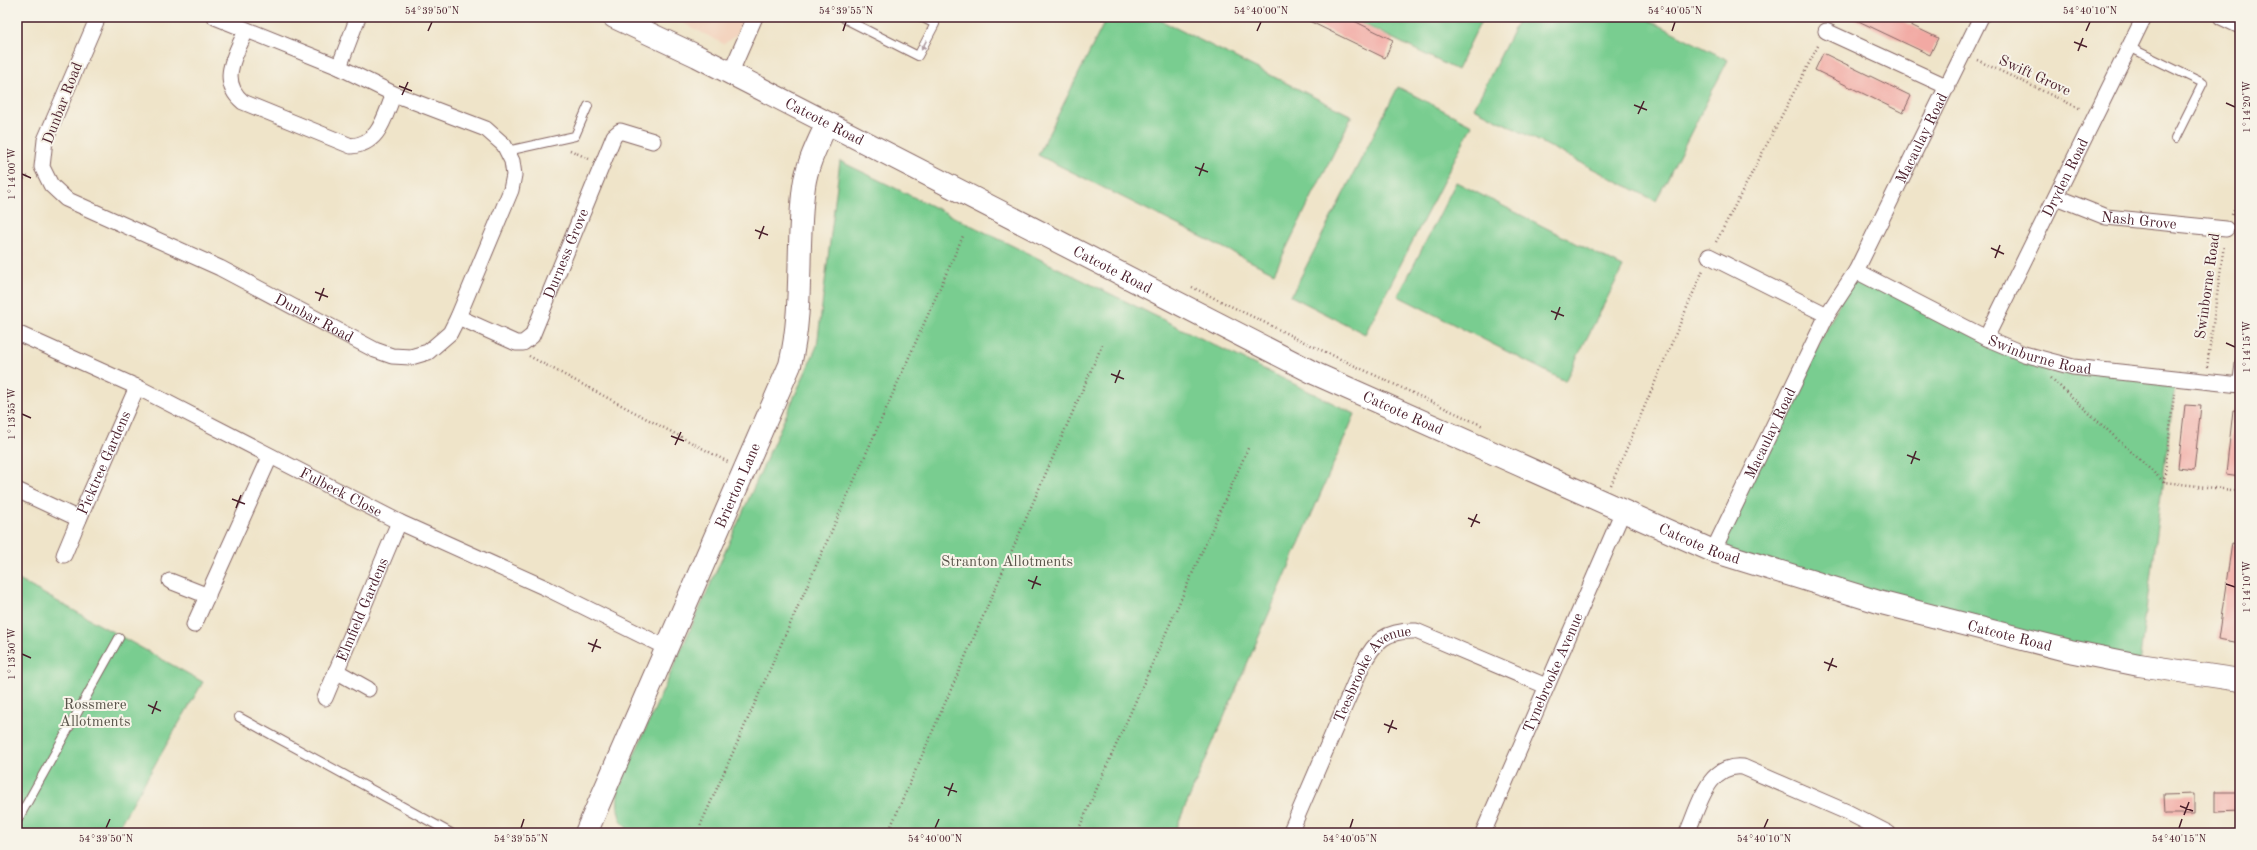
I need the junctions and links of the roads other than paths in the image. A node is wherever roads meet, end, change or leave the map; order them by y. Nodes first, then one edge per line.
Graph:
1 (98, 17) edge
2 (215, 17) edge
3 (358, 17) edge
4 (614, 17) edge
5 (755, 17) edge
6 (847, 17) edge
7 (921, 17) edge
8 (1980, 17) edge
9 (2144, 17) edge
10 (2221, 17) edge
11 (2240, 26) edge
12 (246, 31) junction
13 (1826, 31) dead end
14 (2130, 48) junction
15 (339, 67) junction
16 (730, 74) junction
17 (1948, 87) junction
18 (394, 94) junction
19 (588, 106) dead end
20 (827, 123) junction
21 (2175, 139) dead end
22 (653, 141) dead end
23 (507, 151) junction
24 (2056, 197) junction
25 (2226, 229) road end
26 (1709, 256) dead end
27 (1856, 271) junction
28 (1827, 315) junction
29 (458, 317) junction
30 (17, 333) edge
31 (1986, 338) junction
32 (2240, 360) edge
33 (2238, 384) edge
34 (137, 388) junction
35 (270, 457) junction
36 (17, 490) edge
37 (1623, 512) junction
38 (79, 519) junction
39 (399, 522) junction
40 (1713, 551) junction
41 (64, 555) dead end
42 (170, 581) dead end
43 (208, 596) junction
44 (194, 625) dead end
45 (119, 638) dead end
46 (667, 648) junction
47 (336, 671) junction
48 (2240, 680) edge
49 (1546, 686) junction
50 (368, 689) dead end
51 (325, 698) dead end
52 (239, 717) dead end
53 (17, 821) edge
54 (451, 833) edge
55 (586, 833) edge
56 (1290, 833) edge
57 (1482, 833) edge
58 (1687, 833) edge
59 (1888, 833) edge

1 - 29 street, Dunbar Road
2 - 12 street, Dunbar Road
3 - 15 street
4 - 16 street, Catcote Road
5 - 16 street
7 -> 6 lane
8 - 17 street, Macaulay Road
9 - 14 street, Dryden Road
10 - 11 street
12 - 15 street, Dunbar Road
12 - 18 street
13 - 17 street, Macaulay Road
14 - 21 lane
14 - 24 street, Dryden Road
15 - 18 street, Dunbar Road
16 - 20 street, Catcote Road
17 - 27 street, Macaulay Road
18 - 23 street, Dunbar Road
19 - 23 lane
20 - 37 street, Catcote Road
20 - 46 street, Brierton Lane
22 - 29 street, Durness Grove
23 - 29 street, Dunbar Road
24 - 25 street, Nash Grove
24 - 31 street, Dryden Road
26 - 28 street
27 - 28 street, Macaulay Road
27 - 31 street, Swinburne Road
28 - 40 street, Macaulay Road
30 - 34 street, Fulbeck Close
31 - 33 street, Swinburne Road
32 - 33 lane
34 - 35 street, Fulbeck Close
34 - 38 street, Picktree Gardens
35 - 39 street, Fulbeck Close
35 - 43 street
36 - 38 street, Picktree Gardens
37 - 40 street, Catcote Road
37 - 49 street, Tynebrooke Avenue
38 - 41 street
39 - 46 street, Fulbeck Close
39 - 47 street, Elmfield Gardens
40 - 48 street, Catcote Road
42 - 43 street
43 - 44 street
45 - 53 lane
46 - 55 street, Brierton Lane
47 - 50 street
47 - 51 street, Elmfield Gardens
49 - 56 street, Teesbrooke Avenue
49 - 57 street, Tynebrooke Avenue
52 - 54 lane
58 - 59 street

